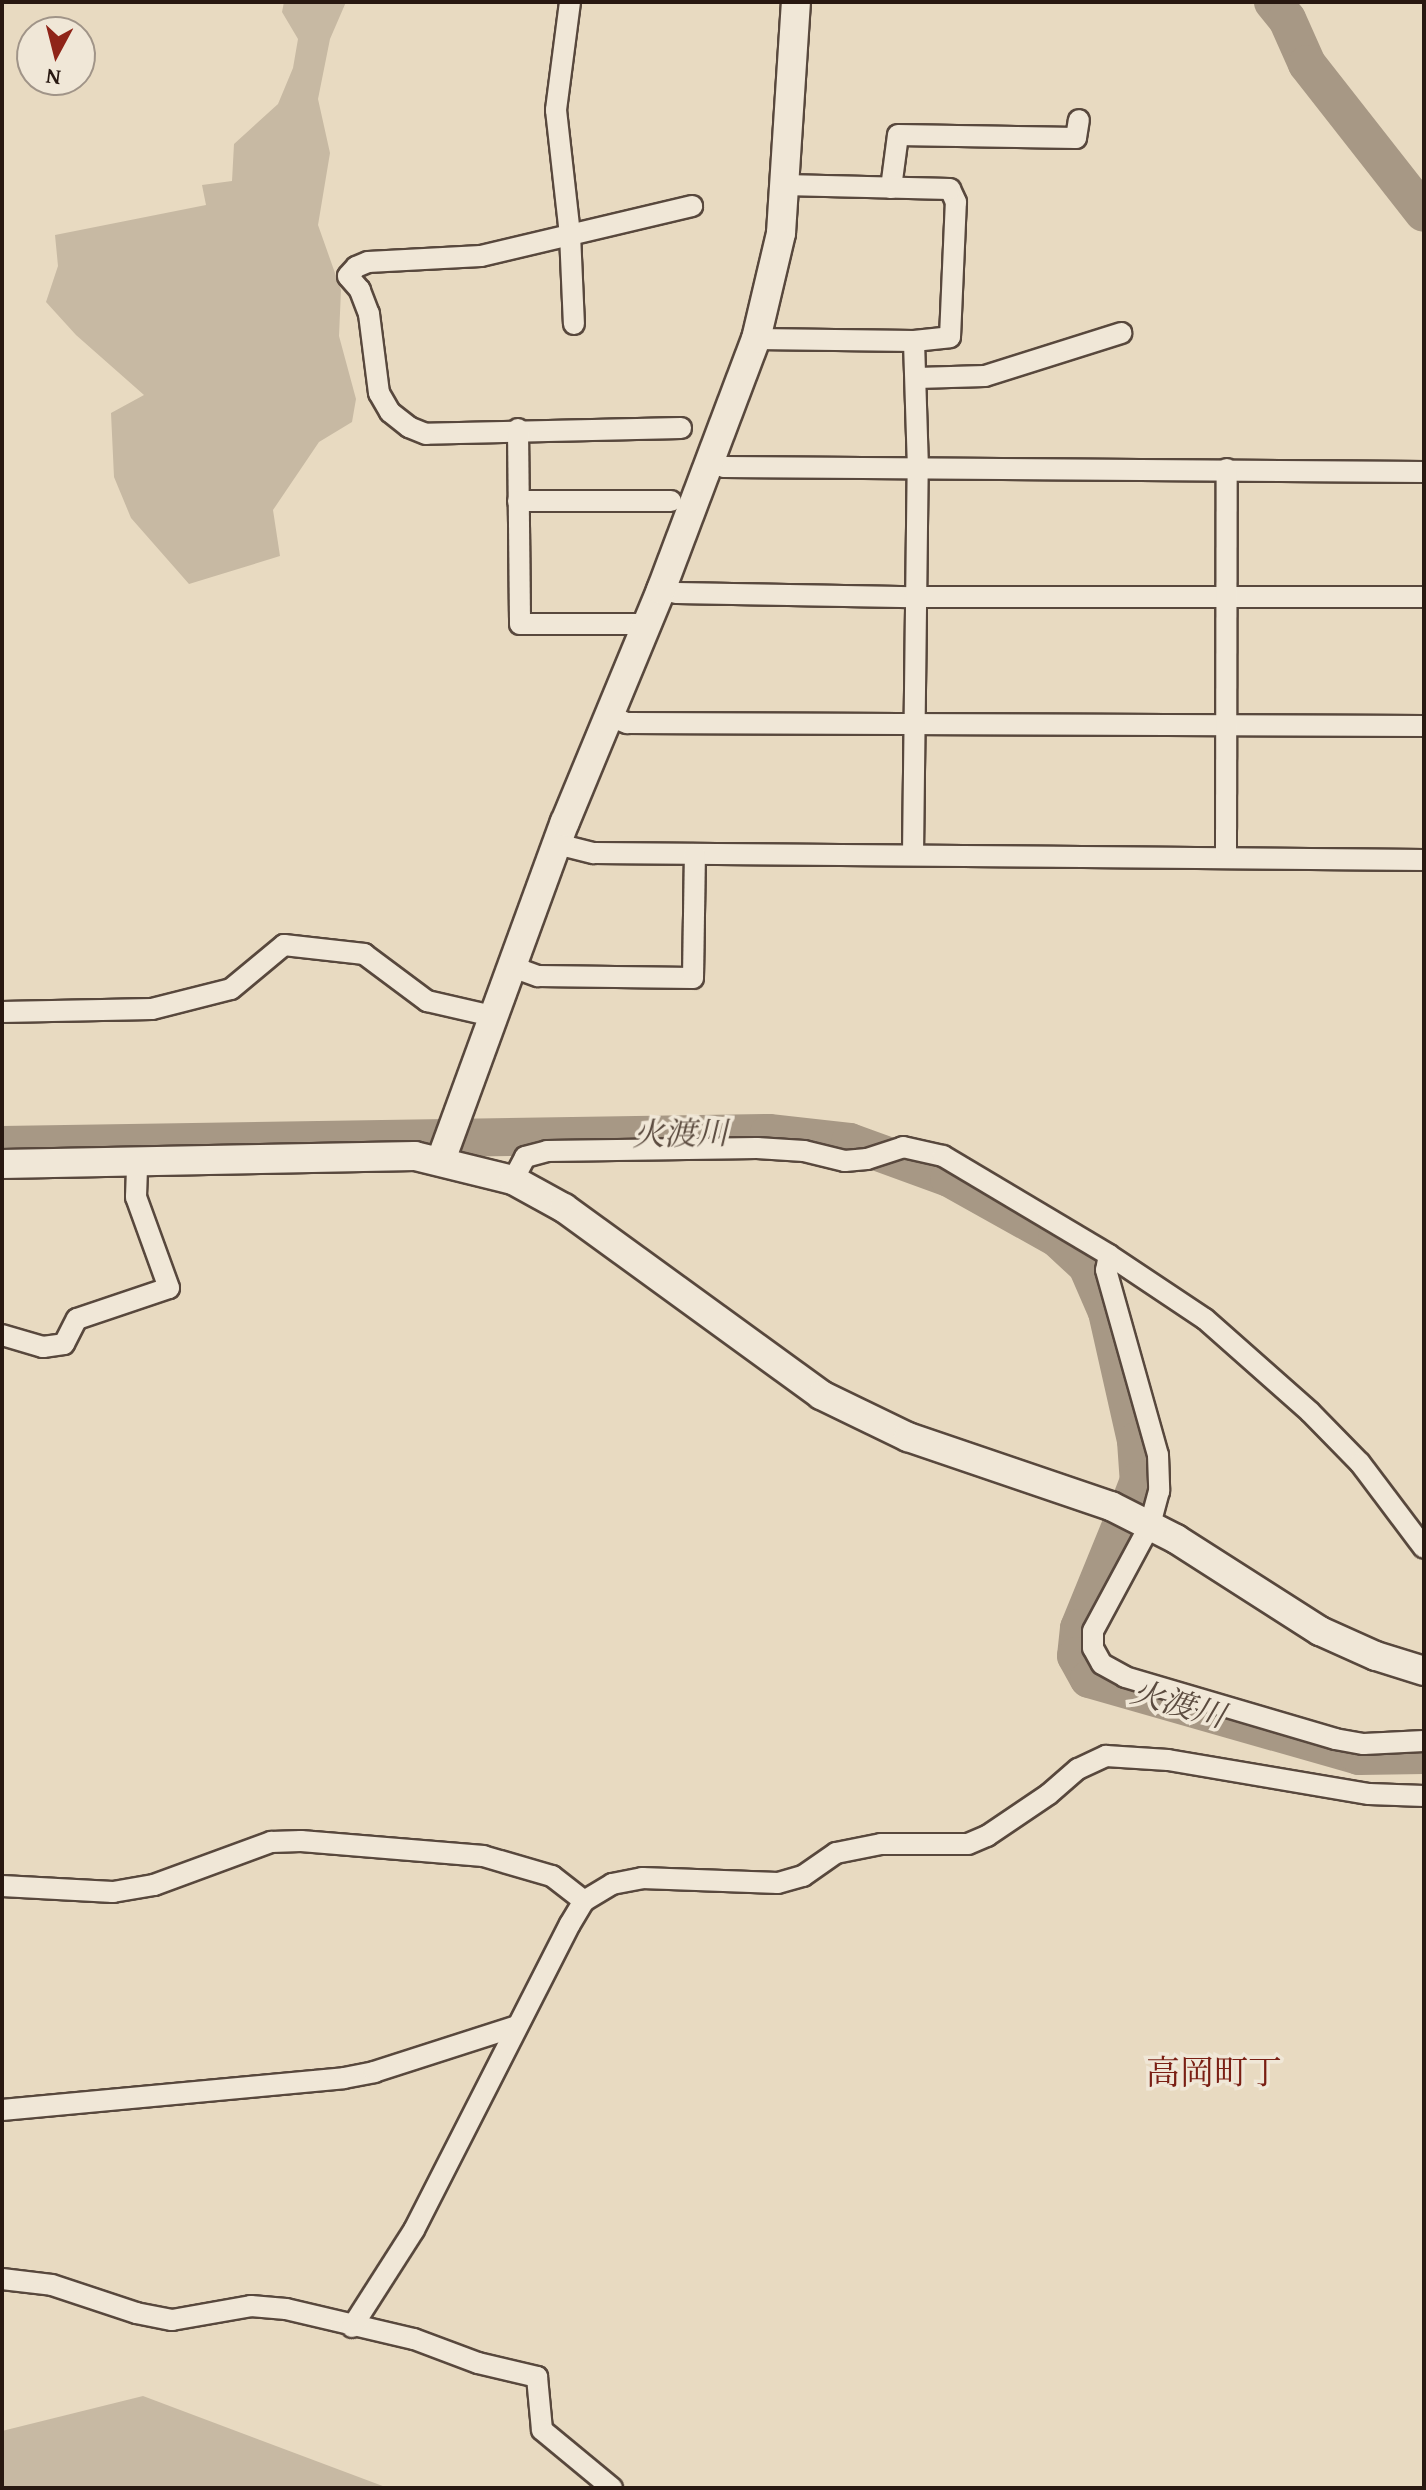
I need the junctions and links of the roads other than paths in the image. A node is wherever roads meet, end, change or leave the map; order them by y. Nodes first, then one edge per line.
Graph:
1 (570, 2) edge
2 (796, 2) edge
3 (1079, 120) dead end
4 (784, 185) junction
5 (891, 188) junction
6 (692, 206) dead end
7 (570, 234) junction
8 (574, 324) dead end
9 (1121, 333) dead end
10 (756, 339) junction
11 (914, 341) junction
12 (917, 378) junction
13 (681, 428) dead end
14 (518, 429) junction
15 (711, 462) junction
16 (918, 469) junction
17 (1227, 469) junction
18 (1424, 472) edge
19 (518, 501) junction
20 (671, 501) dead end
21 (661, 590) junction
22 (914, 597) junction
23 (1424, 597) edge
24 (1226, 598) junction
25 (646, 624) junction
26 (607, 715) junction
27 (917, 724) junction
28 (1226, 726) junction
29 (1424, 726) edge
30 (557, 844) junction
31 (695, 854) junction
32 (913, 854) junction
33 (1226, 855) junction
34 (1424, 860) edge
35 (510, 966) junction
36 (2, 1012) edge
37 (492, 1016) junction
38 (445, 1145) junction
39 (137, 1162) junction
40 (2, 1164) edge
41 (513, 1180) junction
42 (1109, 1255) junction
43 (2, 1335) edge
44 (1150, 1525) junction
45 (1424, 1548) edge
46 (1424, 1671) edge
47 (1424, 1741) edge
48 (1424, 1796) edge
49 (2, 1886) edge
50 (584, 1901) junction
51 (517, 2026) junction
52 (2, 2110) edge
53 (2, 2279) edge
54 (352, 2327) junction
55 (612, 2488) edge

1 - 7 street
2 - 4 street
3 - 5 street
4 - 5 street
4 - 10 street
5 - 11 street
6 - 7 street
7 - 8 street
7 - 14 street
9 - 12 street
10 - 11 street
10 - 15 street
11 - 12 street
12 - 16 street
13 - 14 street
14 - 19 street
15 - 16 street
15 - 21 street
16 - 17 street
16 - 22 street
17 - 18 street
17 - 24 street
19 - 20 street
19 - 25 street
21 - 22 street
21 - 25 street
22 - 24 street
22 - 27 street
23 - 24 street
24 - 28 street
25 - 26 street
26 - 27 street
26 - 30 street
27 - 28 street
27 - 32 street
28 - 29 street
28 - 33 street
30 - 31 street
30 - 35 street
31 - 32 street
31 - 35 street
32 - 33 street
33 - 34 street
35 - 37 street
36 - 37 street
37 - 38 street
38 - 39 street
38 - 41 street
39 - 40 street
39 - 43 street
41 - 42 street
41 - 44 street
42 - 44 street
42 - 45 street
44 - 46 street
44 - 47 street
48 - 50 street
49 - 50 street
50 - 51 street
51 - 52 street
51 - 54 street
53 - 54 street
54 - 55 street

